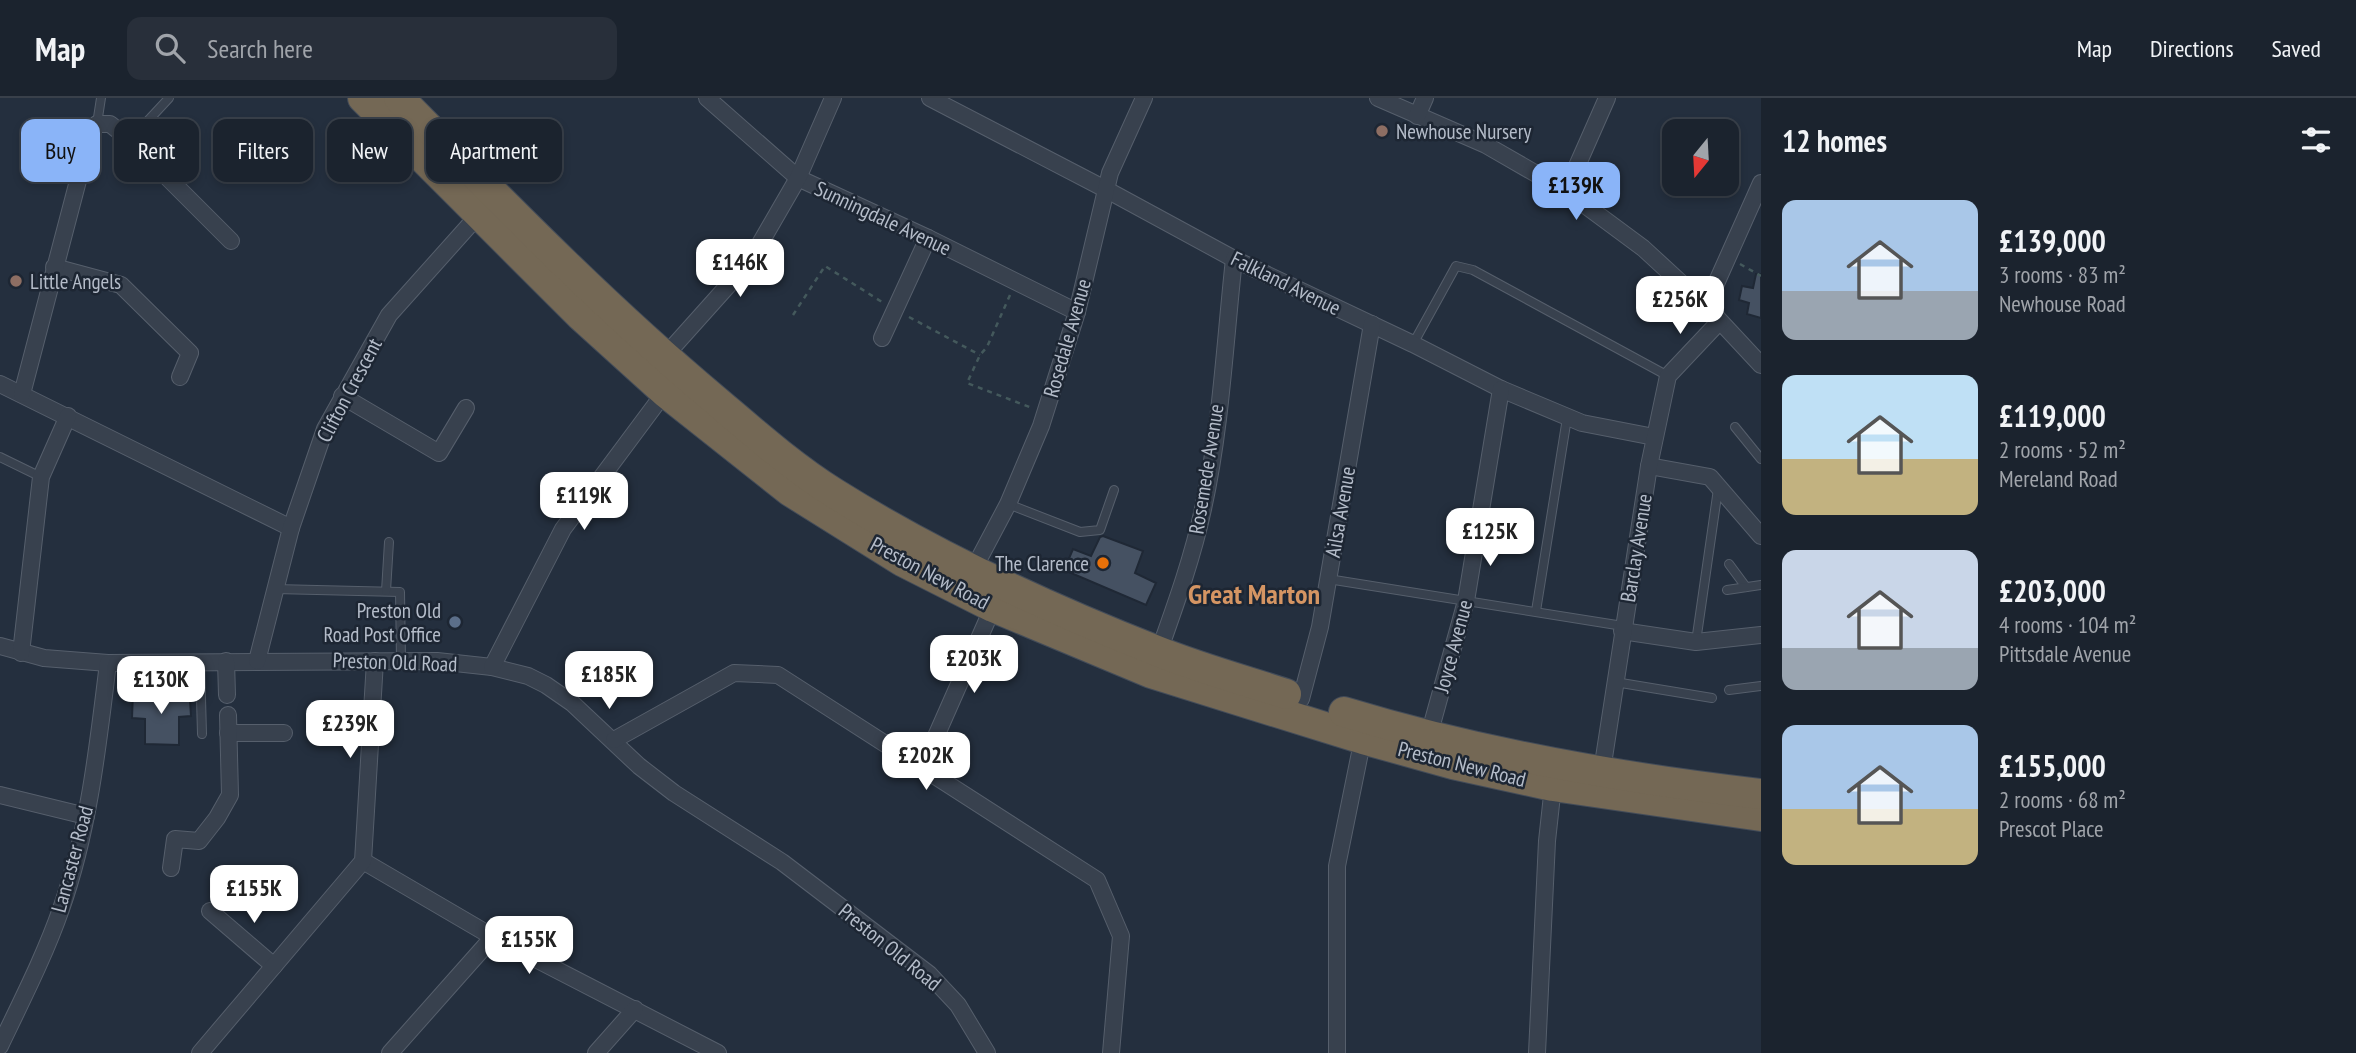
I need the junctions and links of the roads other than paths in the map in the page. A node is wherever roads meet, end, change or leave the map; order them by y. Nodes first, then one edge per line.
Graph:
1 (101, 98) edge
2 (169, 98) edge
3 (363, 98) edge
4 (399, 98) edge
5 (707, 98) edge
6 (832, 98) edge
7 (930, 98) edge
8 (1144, 98) edge
9 (1378, 98) edge
10 (1424, 98) edge
11 (1607, 98) edge
12 (1417, 116) junction
13 (98, 119) edge
14 (150, 119) edge
15 (798, 178) junction
16 (77, 182) edge
17 (172, 182) edge
18 (1761, 183) edge
19 (1107, 190) junction
20 (1566, 191) junction
21 (487, 206) junction
22 (928, 238) junction
23 (231, 242) dead end
24 (1234, 259) junction
25 (54, 267) junction
26 (1706, 306) junction
27 (1077, 312) junction
28 (1719, 322) junction
29 (1371, 324) junction
30 (882, 338) dead end
31 (1413, 344) junction
32 (664, 357) junction
33 (1761, 365) edge
34 (1668, 376) junction
35 (180, 377) dead end
36 (0, 384) edge
37 (1502, 389) junction
38 (665, 392) junction
39 (22, 394) junction
40 (342, 396) junction
41 (466, 408) dead end
42 (68, 416) junction
43 (1567, 418) junction
44 (1735, 428) dead end
45 (1654, 437) junction
46 (0, 457) edge
47 (1761, 459) edge
48 (1649, 466) junction
49 (41, 477) junction
50 (1719, 487) junction
51 (1114, 490) dead end
52 (1008, 504) junction
53 (290, 528) junction
54 (1761, 537) edge
55 (389, 542) dead end
56 (1729, 564) dead end
57 (972, 572) junction
58 (1328, 579) junction
59 (1761, 585) edge
60 (1746, 587) junction
61 (274, 589) junction
62 (1727, 590) dead end
63 (386, 592) junction
64 (1466, 601) junction
65 (993, 607) junction
66 (1536, 611) junction
67 (1623, 629) junction
68 (1761, 635) edge
69 (1696, 642) junction
70 (0, 646) edge
71 (21, 653) junction
72 (226, 661) junction
73 (257, 661) junction
74 (375, 661) junction
75 (401, 661) junction
76 (200, 662) junction
77 (1155, 662) junction
78 (108, 663) junction
79 (492, 667) junction
80 (1615, 682) junction
81 (1761, 686) edge
82 (1729, 690) dead end
83 (227, 695) dead end
84 (1712, 698) dead end
85 (1301, 699) junction
86 (228, 715) dead end
87 (1365, 729) junction
88 (228, 733) junction
89 (284, 733) dead end
90 (202, 734) dead end
91 (1429, 735) junction
92 (614, 740) junction
93 (922, 768) junction
94 (1600, 783) junction
95 (1553, 786) junction
96 (1761, 794) edge
97 (0, 795) edge
98 (86, 816) junction
99 (1761, 816) edge
100 (363, 861) junction
101 (171, 868) dead end
102 (210, 911) dead end
103 (493, 937) junction
104 (274, 966) junction
105 (635, 1009) junction
106 (0, 1046) edge
107 (200, 1053) edge
108 (390, 1053) edge
109 (596, 1053) edge
110 (718, 1053) edge
111 (986, 1053) edge
112 (1111, 1053) edge
113 (1337, 1053) edge
114 (1537, 1053) edge

1 - 13 lane
2 - 14 lane
3 - 21 highway, Preston New Road
4 - 21 highway, Preston New Road
5 - 15 street, Sunningdale Avenue
6 - 15 street
7 - 19 street, Falkland Avenue
8 - 19 street, Rosedale Avenue
9 - 12 street
10 - 12 street
11 - 20 street
12 - 20 street
15 - 22 street, Sunningdale Avenue
15 - 32 street
16 - 25 street
17 - 23 street
18 - 26 street
19 - 24 street, Falkland Avenue
19 - 27 street, Rosedale Avenue
20 - 26 street
21 - 32 highway, Preston New Road
21 - 38 highway, Preston New Road
21 - 40 street, Clifton Crescent
22 - 27 street, Sunningdale Avenue
22 - 30 street
24 - 29 street, Falkland Avenue
24 - 77 street, Rosemede Avenue
25 - 35 street
25 - 39 street
26 - 28 street
27 - 52 street, Rosedale Avenue
28 - 33 street
28 - 34 street
29 - 31 street, Falkland Avenue
29 - 58 street, Ailsa Avenue
31 - 34 lane
31 - 37 street, Falkland Avenue
32 - 57 highway, Preston New Road
34 - 45 street, Barclay Avenue
36 - 39 street
37 - 43 street, Falkland Avenue
37 - 64 street, Joyce Avenue
38 - 65 highway, Preston New Road
38 - 79 street
39 - 42 street
40 - 41 street
40 - 53 street, Clifton Crescent
42 - 49 street
42 - 53 street
43 - 45 street, Falkland Avenue
43 - 66 lane
44 - 47 lane
45 - 48 street, Barclay Avenue
46 - 49 lane
48 - 50 street
48 - 67 street, Barclay Avenue
49 - 71 street
50 - 54 street
50 - 69 lane
51 - 52 lane
52 - 57 street, Rosedale Avenue
53 - 61 street, Clifton Crescent
55 - 63 lane
56 - 60 lane
57 - 77 highway, Preston New Road
58 - 64 lane
58 - 85 street, Ailsa Avenue
59 - 60 lane
60 - 62 lane
61 - 63 lane
61 - 73 street, Clifton Crescent
63 - 75 lane
64 - 66 lane
64 - 91 street, Joyce Avenue
65 - 77 highway, Preston New Road
65 - 93 street
66 - 67 lane
67 - 69 street
67 - 80 street, Barclay Avenue
68 - 69 street
70 - 71 street, Preston Old Road
71 - 78 street, Preston Old Road
72 - 73 street, Preston Old Road
72 - 76 street, Preston Old Road
72 - 83 street
73 - 74 street, Preston Old Road
74 - 75 street, Preston Old Road
74 - 100 street
75 - 79 street, Preston Old Road
76 - 78 street, Preston Old Road
76 - 90 lane
77 - 85 highway, Preston New Road
77 - 87 highway, Preston New Road
78 - 98 street, Lancaster Road
79 - 92 street, Preston Old Road
80 - 84 lane
80 - 94 street, Barclay Avenue
81 - 82 lane
85 - 87 highway, Preston New Road
86 - 88 street
87 - 91 highway, Preston New Road
87 - 95 highway, Preston New Road
87 - 113 street
88 - 89 street
88 - 101 street
91 - 94 highway, Preston New Road
92 - 93 street
92 - 111 street, Preston Old Road
93 - 112 street
94 - 95 highway, Preston New Road
94 - 96 highway, Preston New Road
94 - 99 highway, Preston New Road
95 - 114 street
97 - 98 street
98 - 106 street, Lancaster Road
100 - 103 street
100 - 104 street
102 - 104 street
103 - 105 street
103 - 108 street
104 - 107 street
105 - 109 street
105 - 110 street

